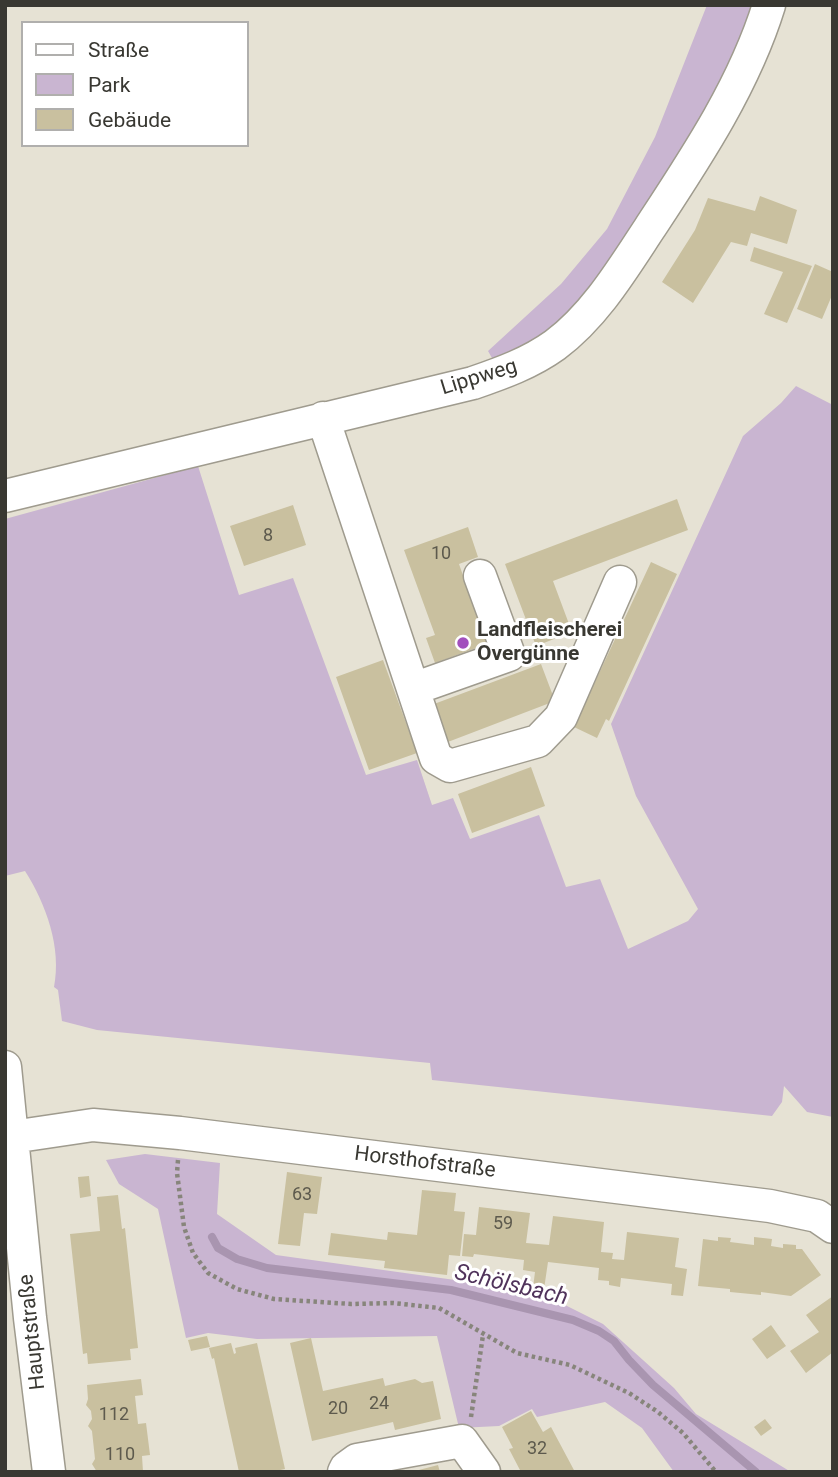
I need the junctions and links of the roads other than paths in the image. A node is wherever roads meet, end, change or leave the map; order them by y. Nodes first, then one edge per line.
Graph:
1 (769, 5) edge
2 (323, 418) junction
3 (5, 496) edge
4 (480, 576) dead end
5 (620, 582) dead end
6 (413, 689) junction
7 (5, 1068) edge
8 (12, 1137) junction
9 (833, 1227) edge
10 (49, 1472) edge
11 (344, 1472) edge
12 (484, 1472) edge

1 - 2 street, Lippweg
2 - 3 street, Lippweg
2 - 6 street
4 - 6 street
5 - 6 street
7 - 8 street, Hauptstraße
8 - 9 street, Horsthofstraße
8 - 10 street, Hauptstraße
11 - 12 street

